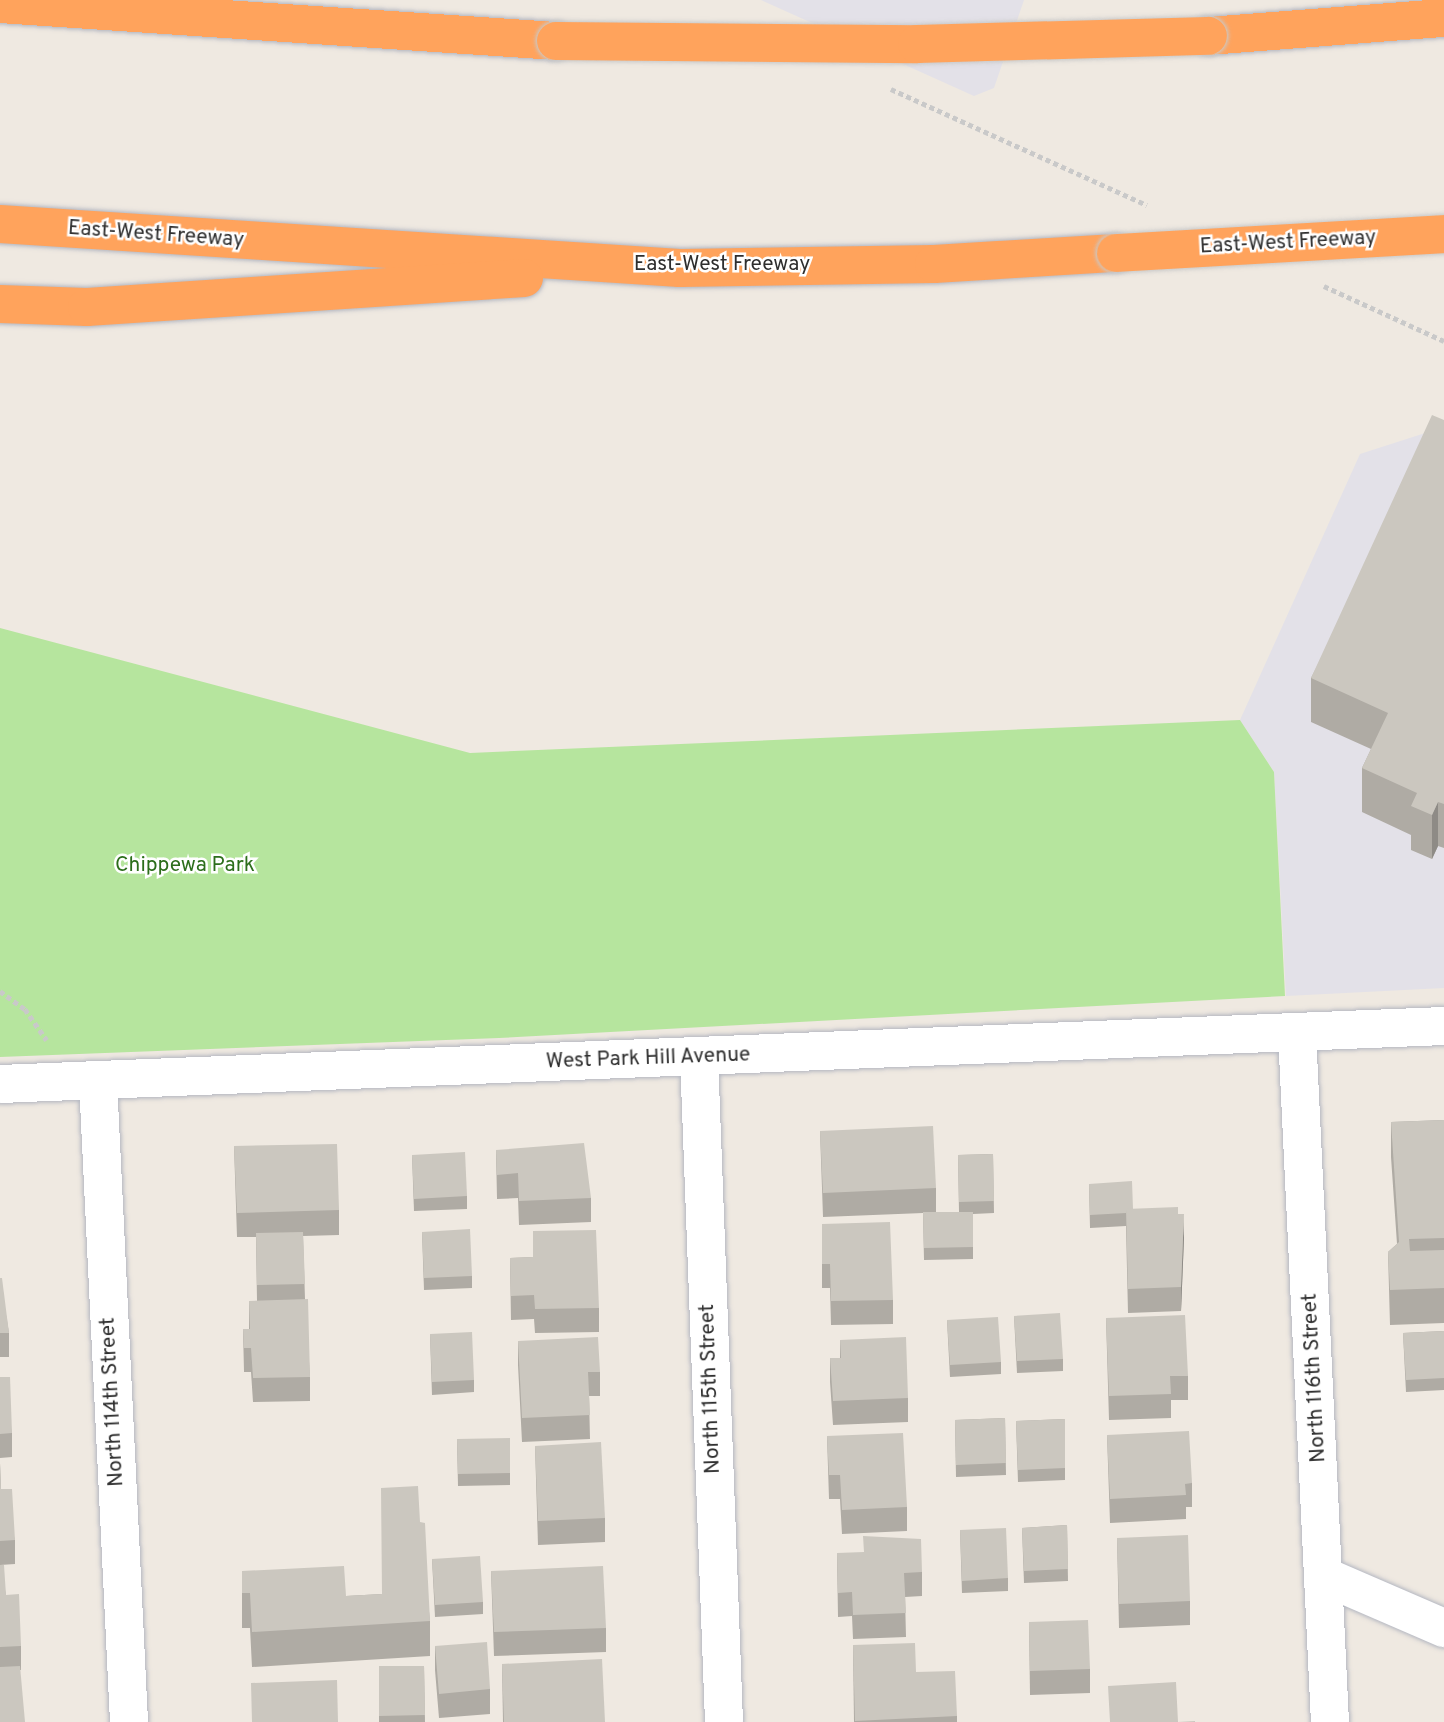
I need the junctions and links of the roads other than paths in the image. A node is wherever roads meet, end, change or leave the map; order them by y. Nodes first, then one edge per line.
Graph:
1 (99, 0) edge
2 (0, 4) edge
3 (139, 14) junction
4 (1444, 18) edge
5 (0, 224) edge
6 (1444, 233) edge
7 (680, 268) junction
8 (0, 304) edge
9 (1444, 1026) edge
10 (1297, 1033) junction
11 (699, 1056) junction
12 (98, 1081) junction
13 (0, 1084) edge
14 (1326, 1577) junction
15 (1444, 1628) edge
16 (129, 1722) edge
17 (724, 1722) edge
18 (1330, 1722) edge

1 - 3 highway
2 - 3 highway
3 - 4 highway, bridge
5 - 7 highway, East-West Freeway
6 - 7 highway, East-West Freeway, bridge
7 - 8 highway
9 - 10 street, West Park Hill Avenue
10 - 11 street, West Park Hill Avenue
10 - 14 street, North 116th Street
11 - 12 street, West Park Hill Avenue
11 - 17 street, North 115th Street
12 - 13 street, West Park Hill Avenue
12 - 16 street, North 114th Street
14 - 15 street
14 - 18 street, North 116th Street

